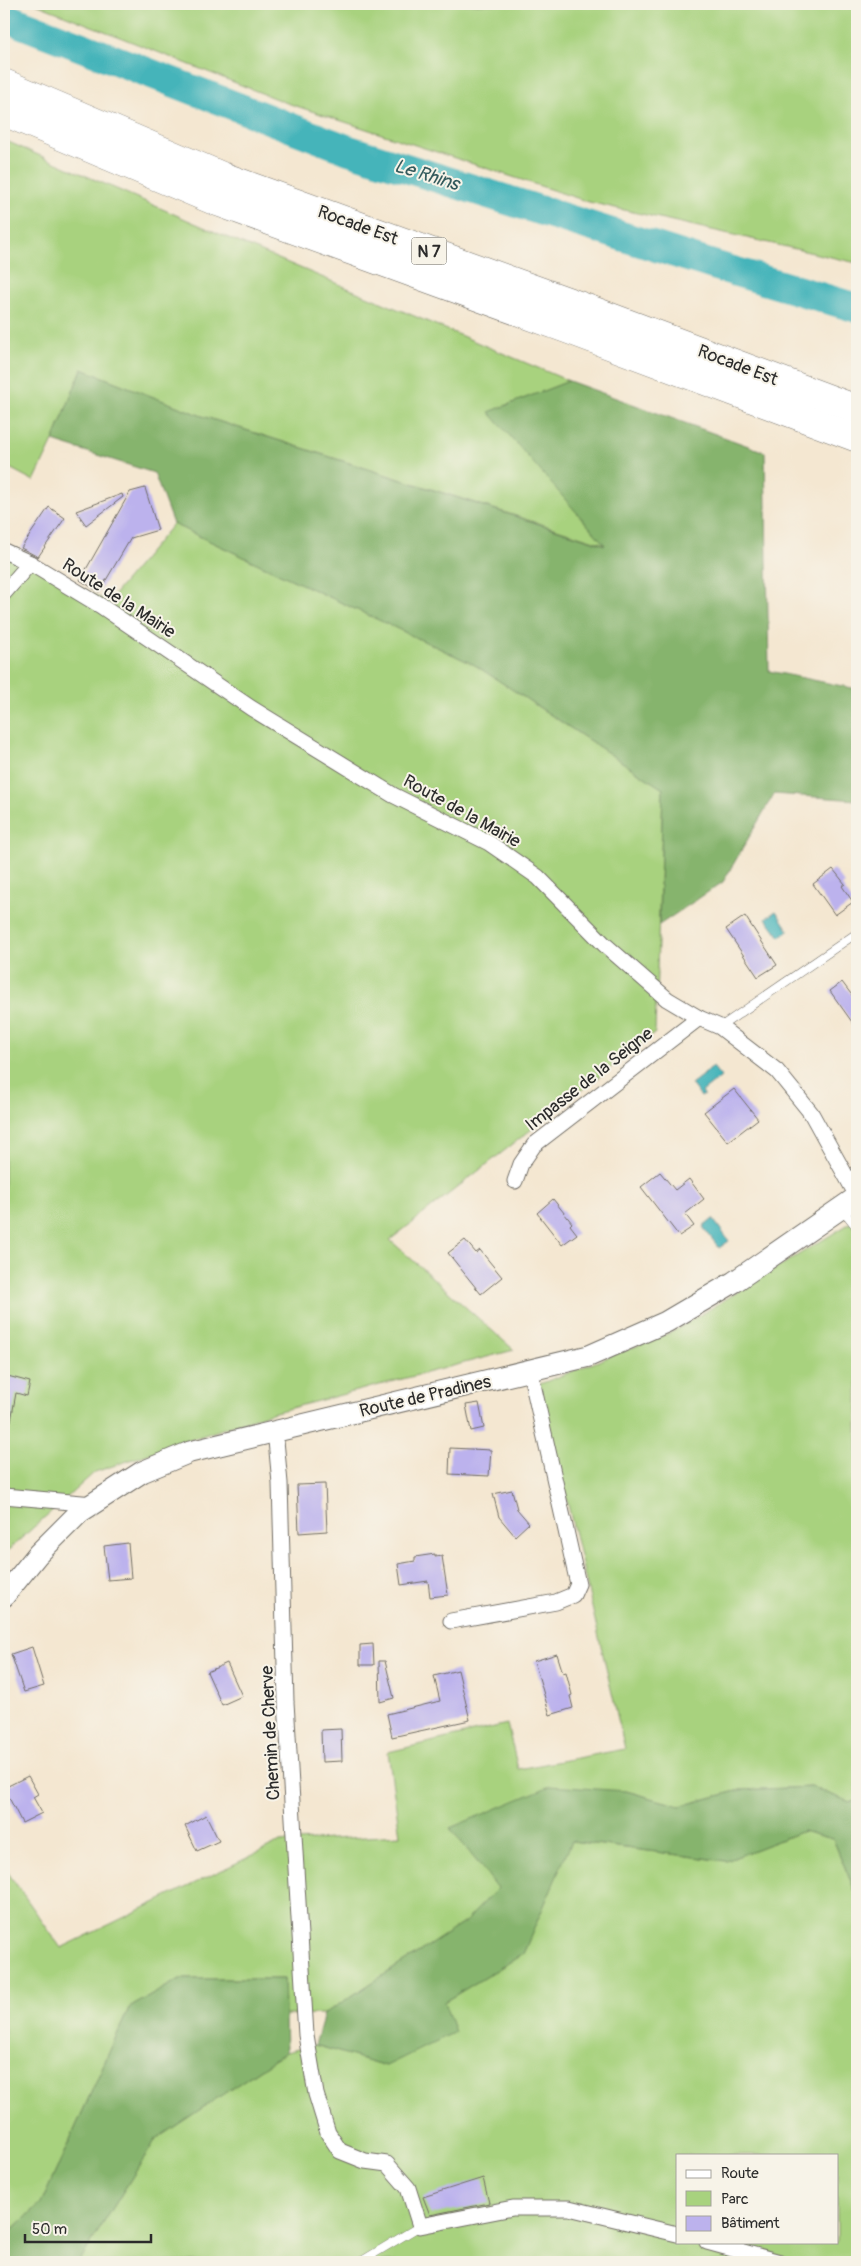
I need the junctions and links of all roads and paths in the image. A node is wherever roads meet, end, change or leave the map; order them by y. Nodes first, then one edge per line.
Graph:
1 (4, 83) edge
2 (4, 112) edge
3 (857, 409) edge
4 (857, 438) edge
5 (4, 551) edge
6 (30, 563) junction
7 (4, 593) edge
8 (857, 933) edge
9 (699, 1018) junction
10 (720, 1027) junction
11 (515, 1181) dead end
12 (852, 1200) edge
13 (857, 1228) edge
14 (530, 1371) junction
15 (275, 1430) junction
16 (4, 1496) edge
17 (92, 1504) junction
18 (4, 1596) edge
19 (451, 1622) dead end
20 (420, 2226) junction
21 (676, 2234) edge
22 (714, 2244) edge
23 (360, 2262) edge
24 (780, 2262) edge

1 - 3 highway, Rocade Est / N 7
2 - 4 highway, Rocade Est / N 7
5 - 6 street, Route de la Mairie
6 - 7 street
6 - 9 street, Route de la Mairie
8 - 10 lane
9 - 10 street, Route de la Mairie
9 - 11 street, Impasse de la Seigne
10 - 12 street, Route de la Mairie
12 - 13 lane
12 - 14 street, Route de Pradines
14 - 15 street, Route de Pradines
14 - 19 street
15 - 17 street, Route de Pradines
15 - 20 street, Chemin de Cherve
16 - 17 street
17 - 18 street, Route de Pradines
20 - 21 street
20 - 23 lane
22 - 24 street

